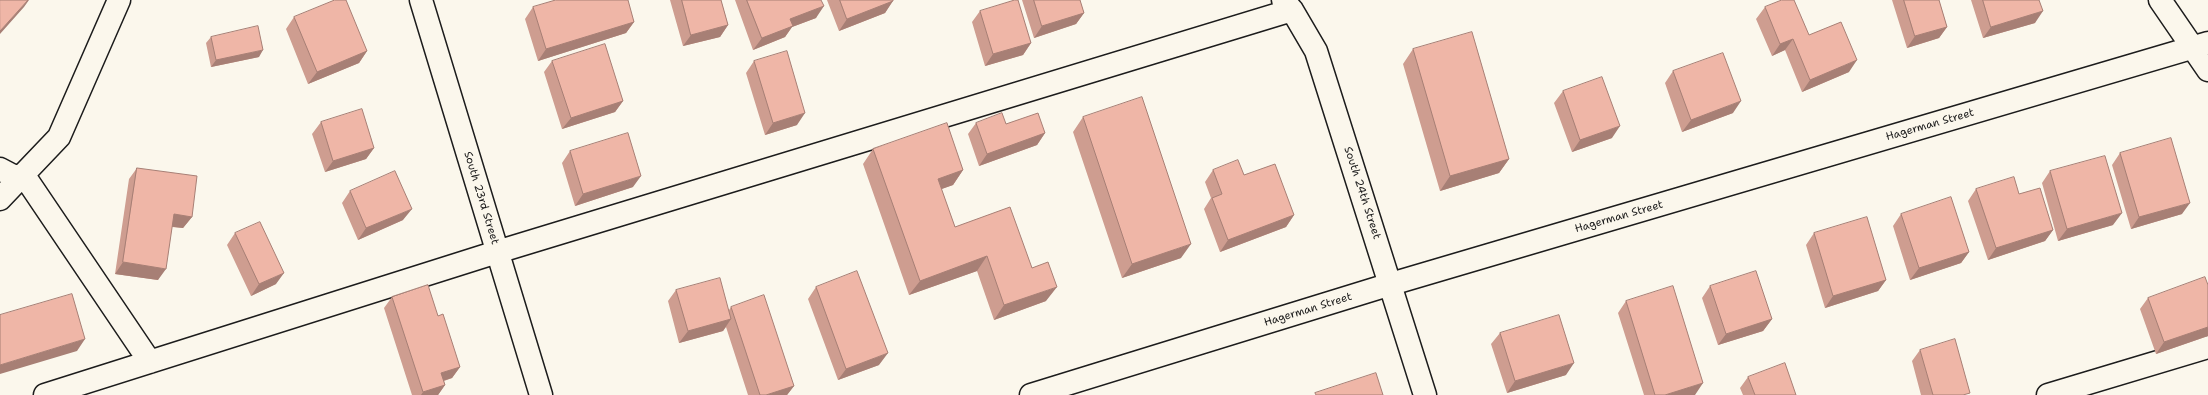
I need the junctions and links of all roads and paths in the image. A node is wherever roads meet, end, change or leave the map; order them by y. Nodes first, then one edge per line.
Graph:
1 (119, 0) edge
2 (421, 0) edge
3 (2160, 0) edge
4 (1288, 5) edge
5 (2201, 45) edge
6 (2208, 70) edge
7 (0, 170) edge
8 (21, 177) junction
9 (0, 199) edge
10 (497, 252) junction
11 (1391, 284) junction
12 (2208, 347) edge
13 (150, 362) junction
14 (45, 395) edge
15 (541, 395) edge
16 (1031, 395) edge
17 (1425, 395) edge
18 (2048, 395) edge

1 - 8 street
2 - 10 street, South 23rd Street
3 - 5 street
4 - 10 street
4 - 11 street, South 24th Street
5 - 6 street
5 - 11 street, Hagerman Street
7 - 8 street
8 - 9 street
8 - 13 street
10 - 13 street
10 - 15 street, South 23rd Street
11 - 16 street, Hagerman Street
11 - 17 street, South 24th Street
12 - 18 street
13 - 14 street

